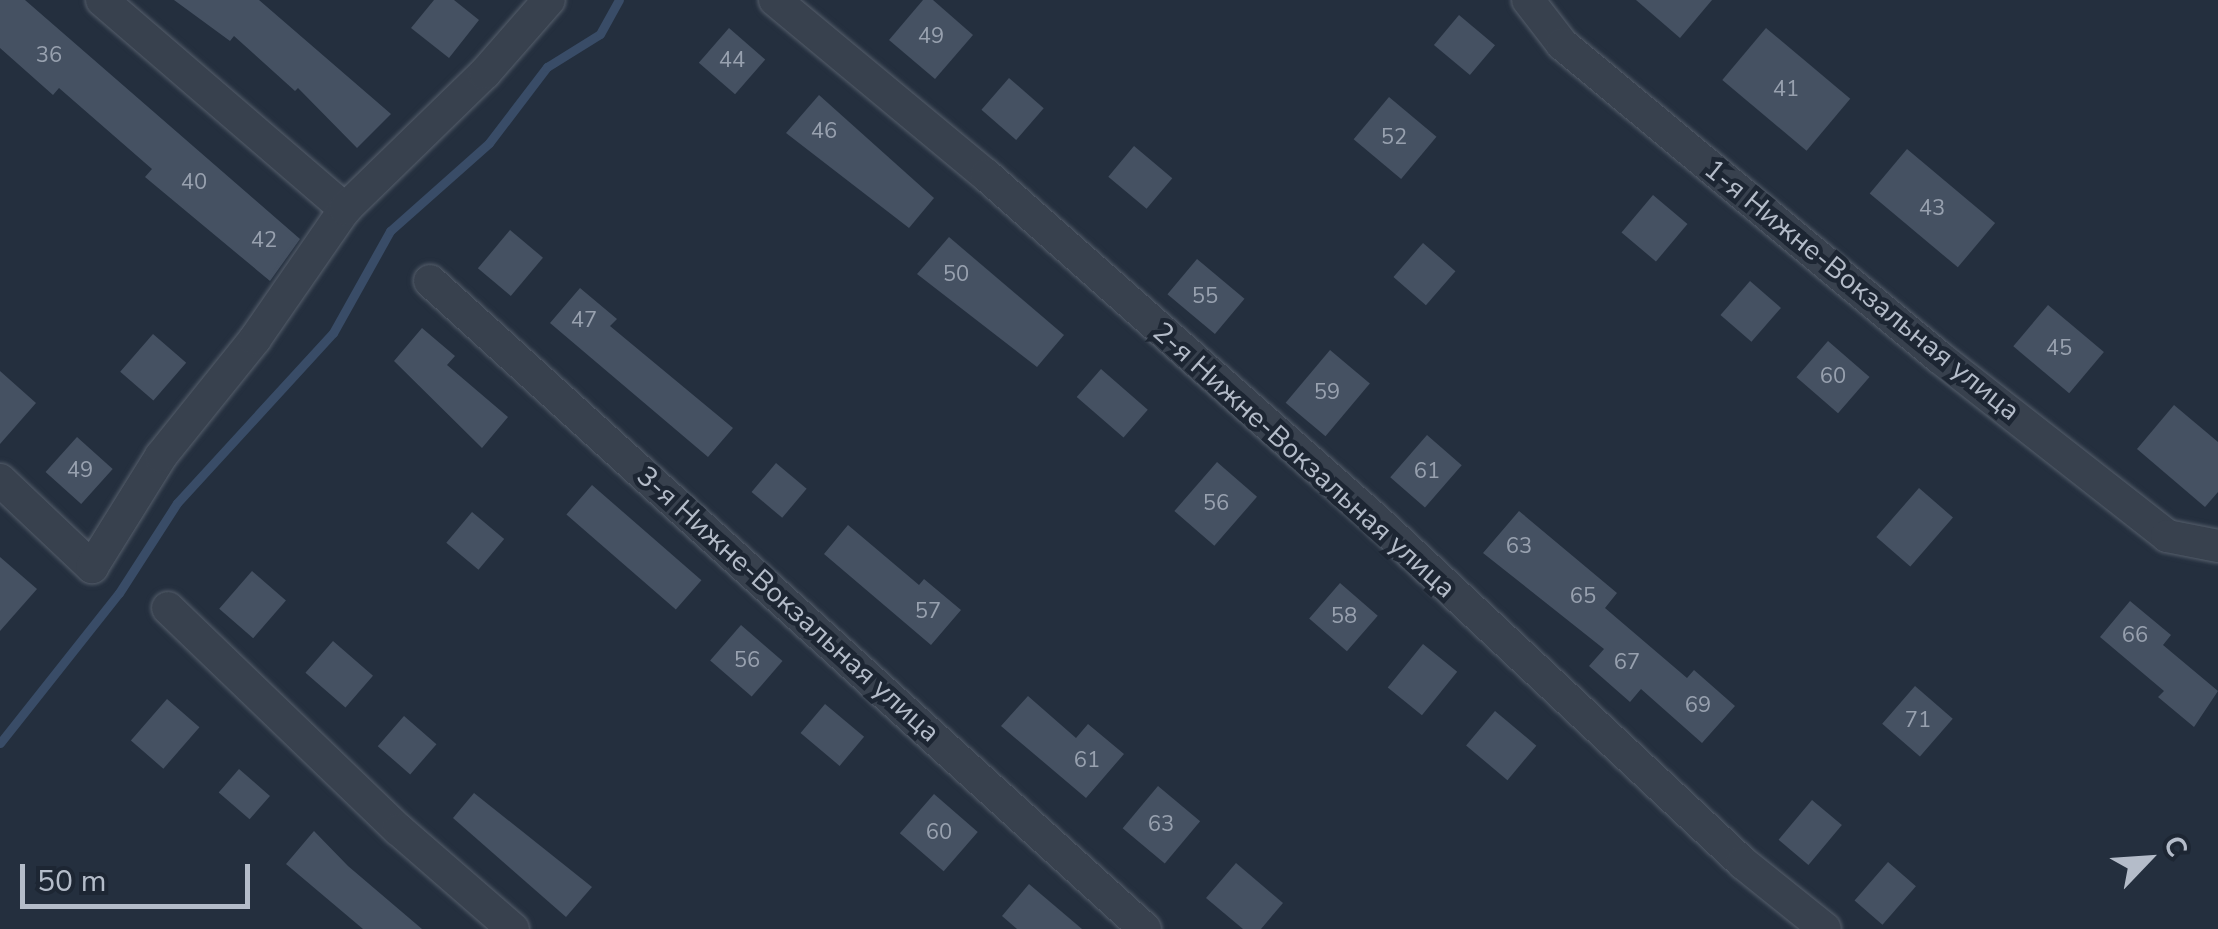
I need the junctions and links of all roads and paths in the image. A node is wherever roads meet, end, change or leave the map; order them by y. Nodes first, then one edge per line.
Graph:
1 (102, 0) edge
2 (549, 0) edge
3 (774, 0) edge
4 (1528, 0) edge
5 (346, 208) junction
6 (430, 281) dead end
7 (0, 480) edge
8 (2218, 546) edge
9 (168, 608) dead end
10 (513, 929) edge
11 (1145, 929) edge
12 (1825, 929) edge

1 - 5 street
2 - 5 street
3 - 12 street, 2-я Нижне-Вокзальная улица
4 - 8 street, 1-я Нижне-Вокзальная улица
5 - 7 street
6 - 11 street, 3-я Нижне-Вокзальная улица
9 - 10 street

